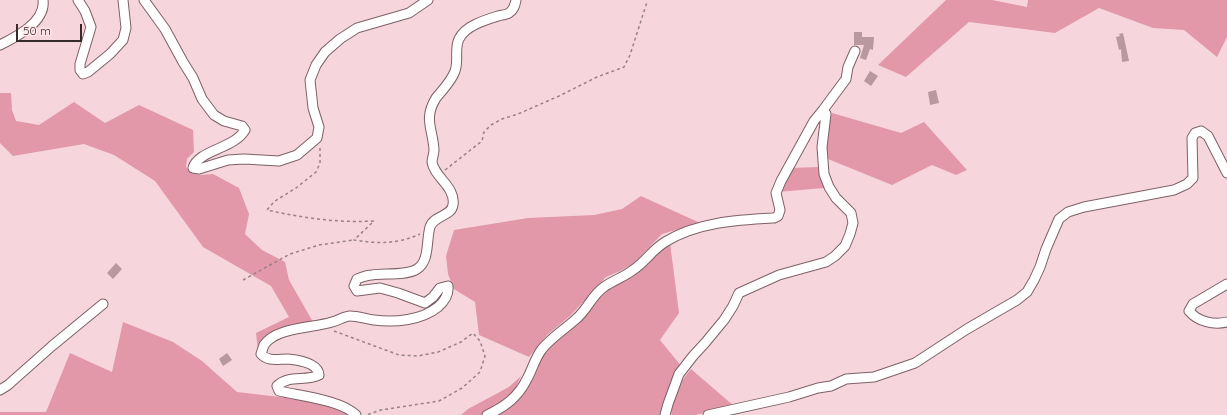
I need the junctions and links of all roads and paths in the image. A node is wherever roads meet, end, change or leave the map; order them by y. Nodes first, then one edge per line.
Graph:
1 (43, 0) edge
2 (78, 0) edge
3 (123, 0) edge
4 (144, 0) edge
5 (428, 0) edge
6 (516, 0) edge
7 (647, 2) dead end
8 (0, 45) edge
9 (855, 51) dead end
10 (823, 110) junction
11 (317, 138) junction
12 (1227, 173) edge
13 (439, 175) junction
14 (430, 228) junction
15 (354, 240) junction
16 (243, 280) dead end
17 (1227, 284) edge
18 (103, 304) dead end
19 (1227, 322) edge
20 (317, 325) junction
21 (0, 390) edge
22 (356, 415) edge
23 (366, 415) edge
24 (487, 415) edge
25 (665, 415) edge
26 (708, 415) edge

1 - 8 street
2 - 3 street
4 - 11 street
5 - 11 street
6 - 13 street
7 - 13 path
9 - 10 street
10 - 24 street
10 - 25 street
11 - 15 path
12 - 26 street
13 - 14 street
14 - 15 path
14 - 20 street
15 - 16 path
17 - 19 street
18 - 21 street
20 - 22 street
20 - 23 path

